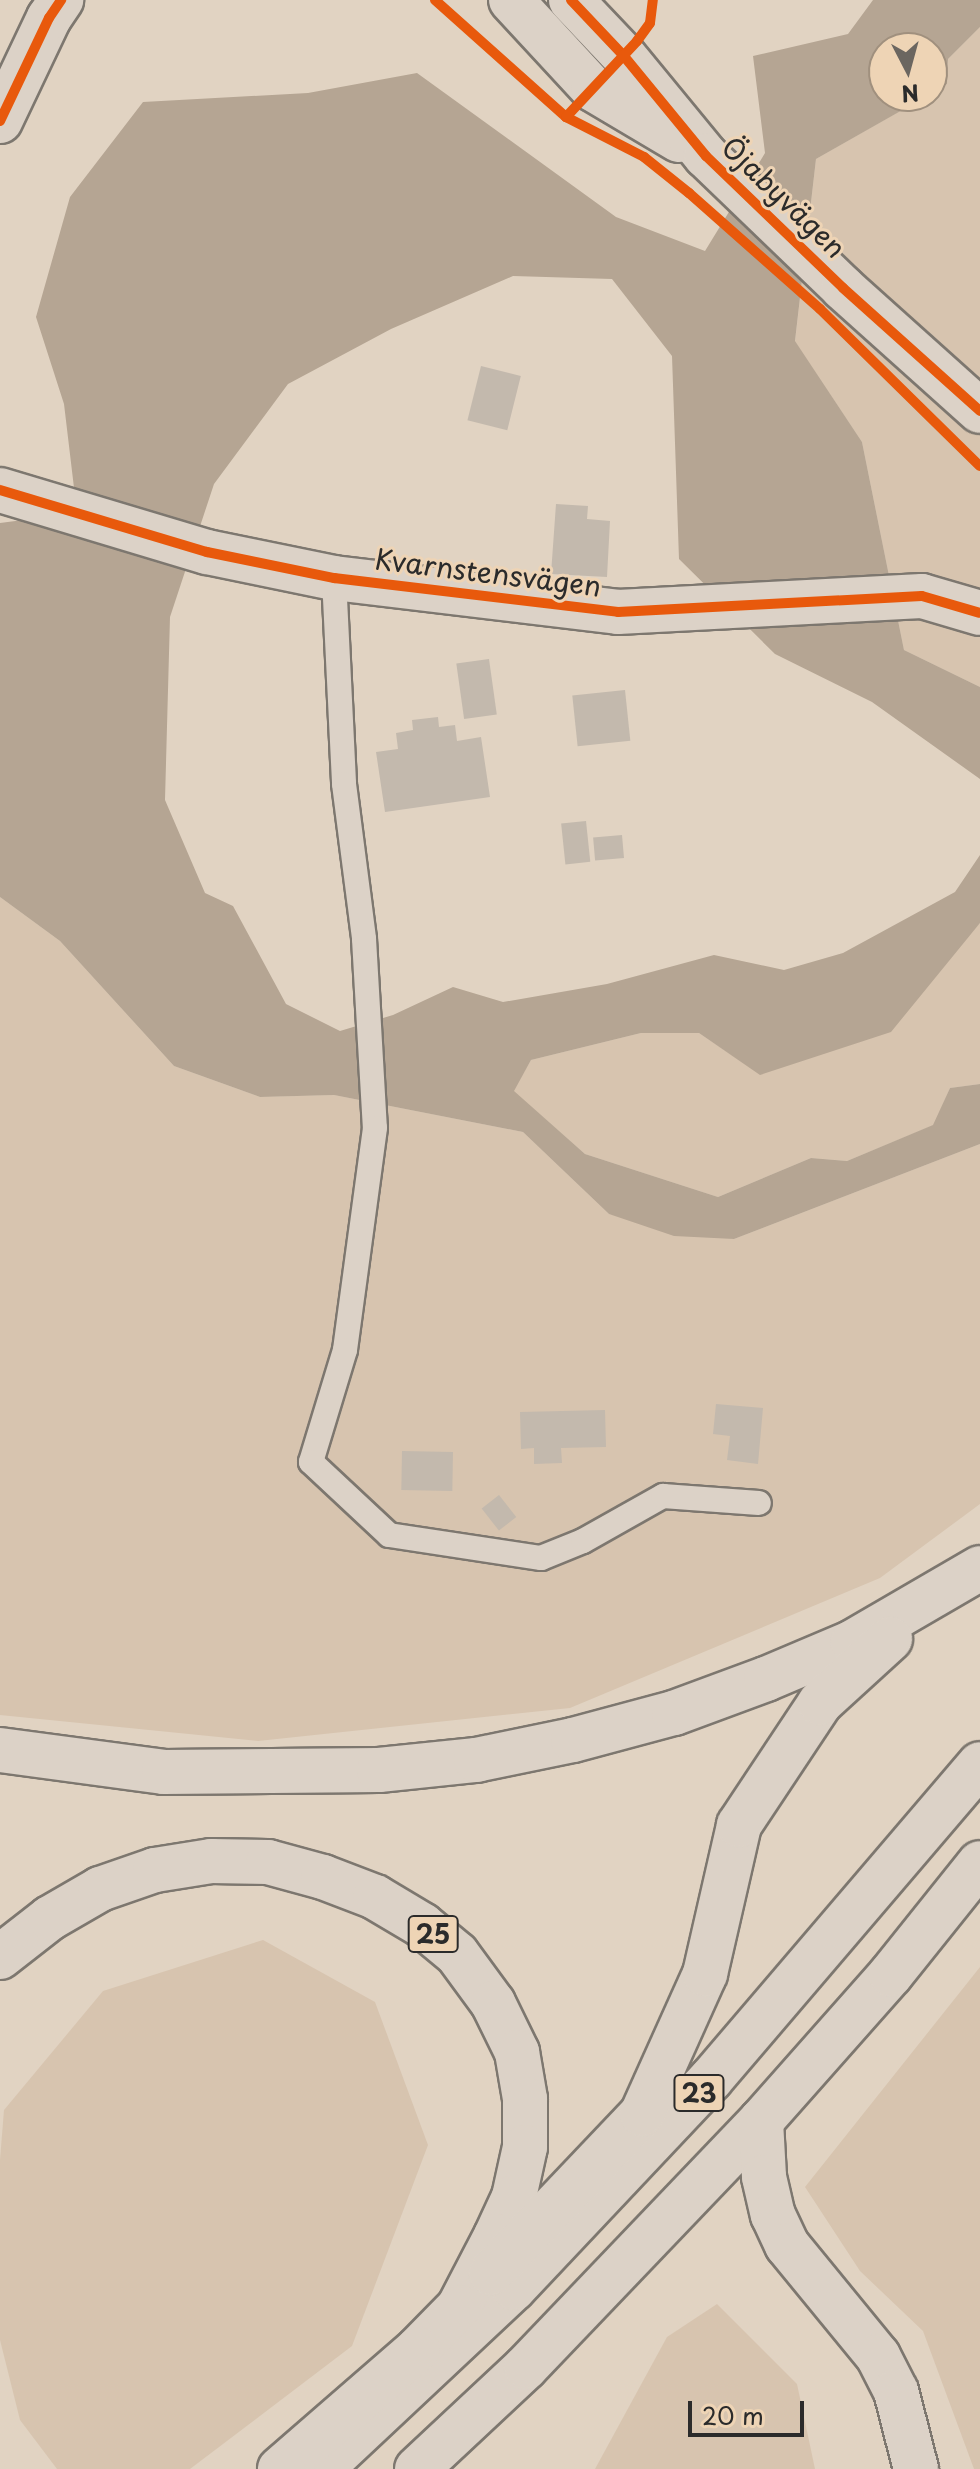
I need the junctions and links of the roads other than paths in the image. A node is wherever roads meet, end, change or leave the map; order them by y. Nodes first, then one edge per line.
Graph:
1 (61, 0) edge
2 (571, 0) edge
3 (525, 5) edge
4 (0, 121) edge
5 (706, 156) junction
6 (980, 411) edge
7 (0, 490) edge
8 (334, 578) junction
9 (980, 613) edge
10 (759, 1503) dead end
11 (980, 1568) edge
12 (936, 1596) junction
13 (0, 1750) edge
14 (980, 1764) edge
15 (980, 1863) edge
16 (0, 1957) edge
17 (761, 2121) junction
18 (459, 2307) junction
19 (280, 2469) edge
20 (321, 2469) edge
21 (417, 2469) edge
22 (916, 2469) edge

1 - 4 main road
2 - 5 main road, Öjabyvägen
3 - 5 main road, Öjabyvägen
5 - 6 main road, Öjabyvägen
7 - 8 main road, Kvarnstensvägen
8 - 9 main road, Kvarnstensvägen
8 - 10 lane
11 - 12 main road
12 - 13 main road
12 - 18 main road
14 - 20 main road, 23
15 - 17 main road, 23
16 - 18 main road, 25
17 - 21 main road, 23
17 - 22 main road
18 - 19 main road, 25

